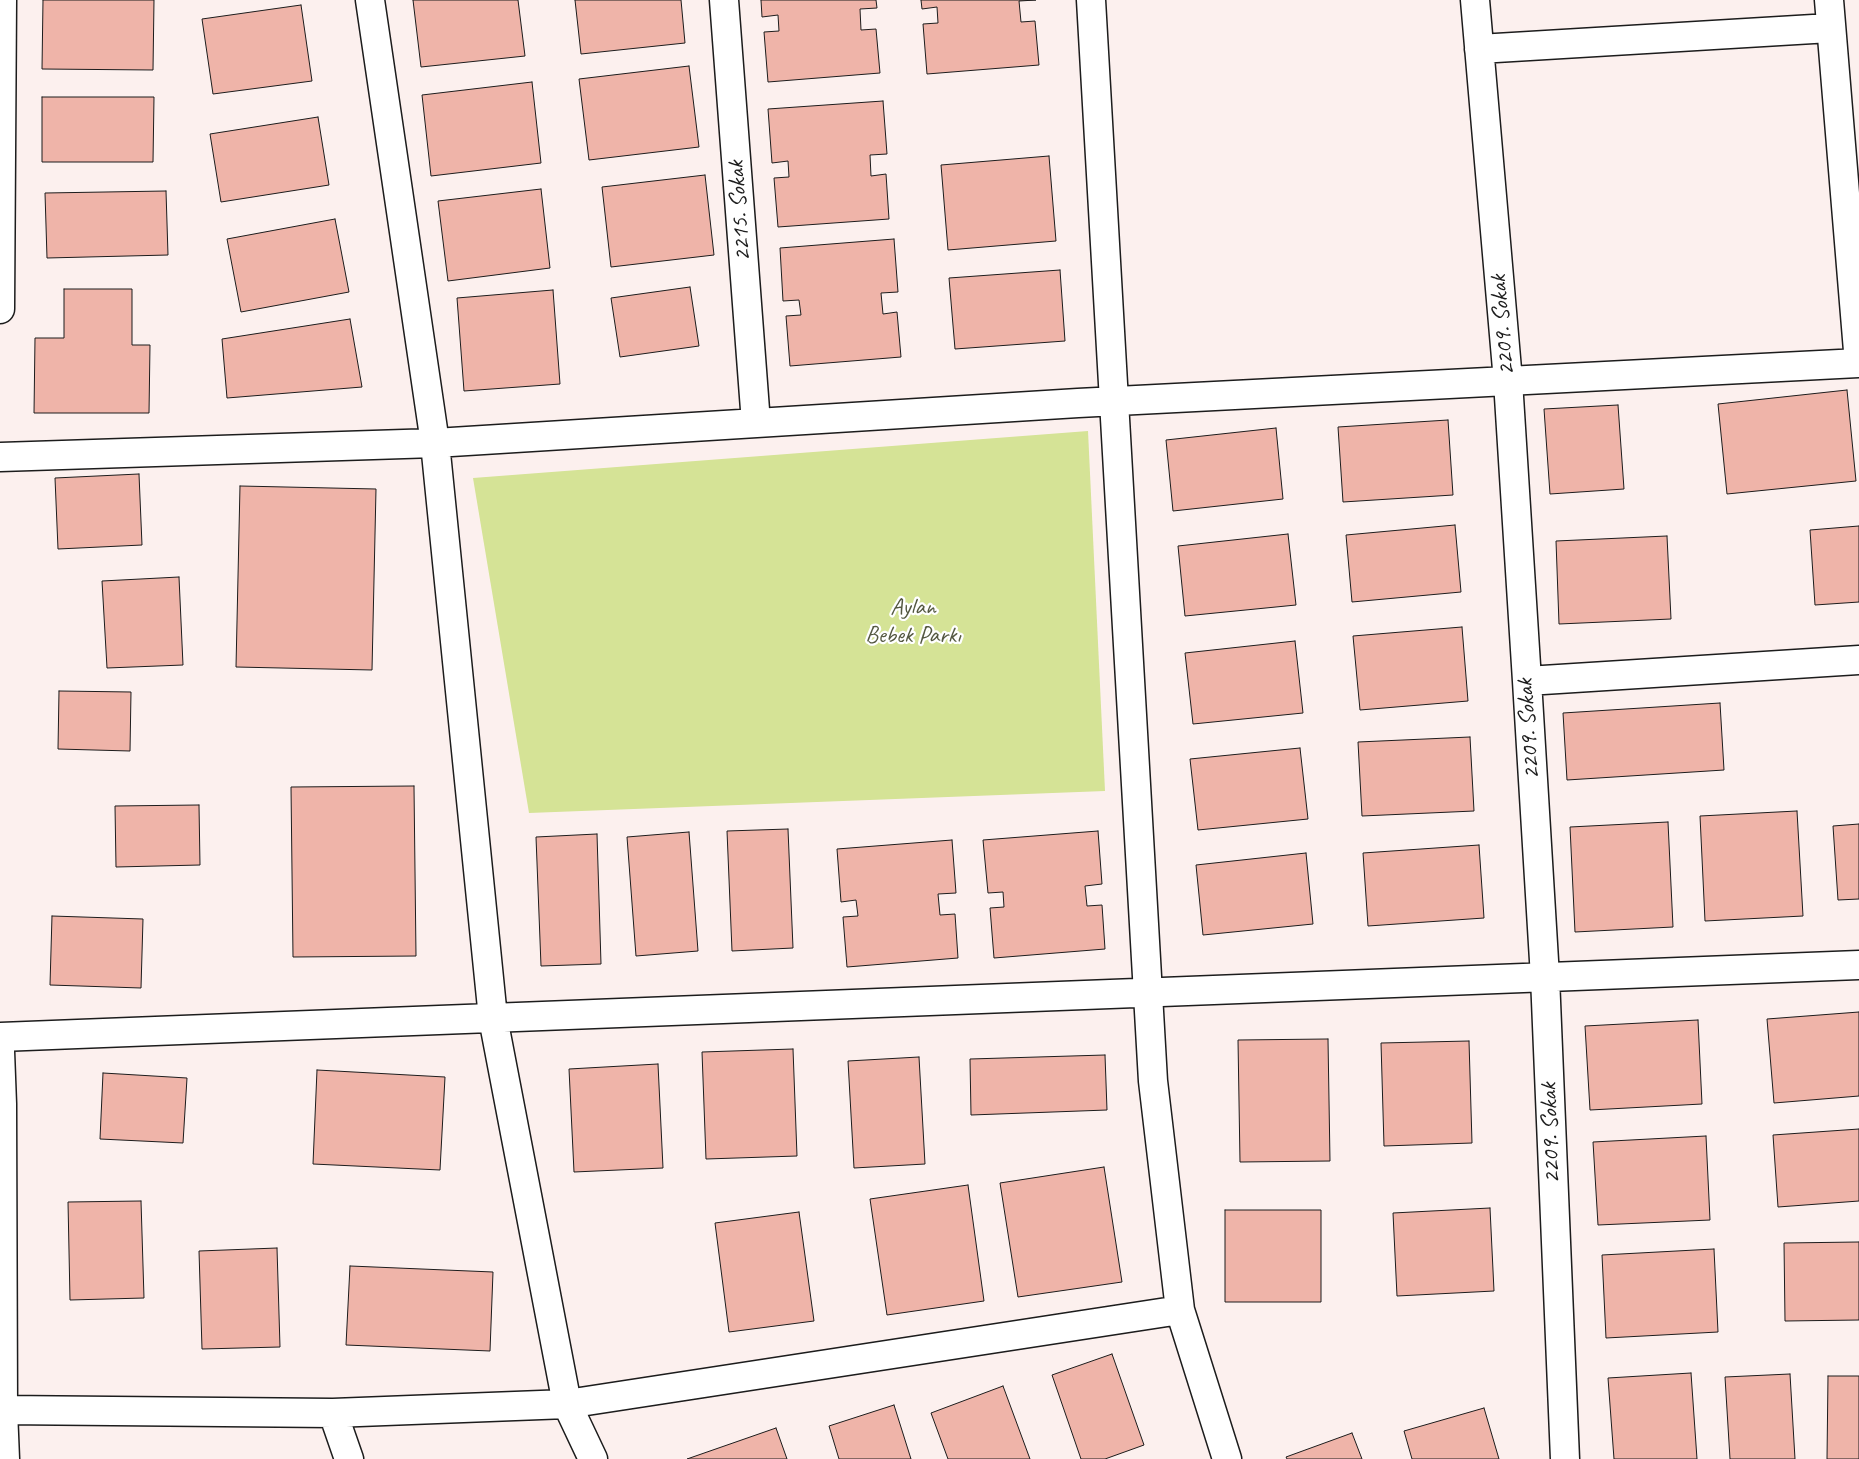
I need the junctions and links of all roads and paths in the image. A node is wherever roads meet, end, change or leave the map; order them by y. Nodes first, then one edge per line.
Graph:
1 (2, 0) edge
2 (370, 0) edge
3 (724, 0) edge
4 (1091, 0) edge
5 (1475, 0) edge
6 (1829, 0) edge
7 (1830, 28) junction
8 (1479, 49) junction
9 (0, 309) edge
10 (1859, 363) edge
11 (1508, 381) junction
12 (1114, 401) junction
13 (756, 423) junction
14 (435, 443) junction
15 (0, 457) edge
16 (1859, 660) edge
17 (1526, 681) junction
18 (1859, 965) edge
19 (1545, 977) junction
20 (1148, 992) junction
21 (494, 1018) junction
22 (0, 1037) edge
23 (0, 1051) edge
24 (1, 1104) edge
25 (1180, 1310) junction
26 (567, 1404) junction
27 (3, 1410) junction
28 (333, 1414) junction
29 (5, 1459) edge
30 (349, 1459) edge
31 (592, 1459) edge
32 (1227, 1459) edge
33 (1565, 1459) edge

1 - 9 street
2 - 14 street
3 - 13 street, 2215. Sokak
4 - 12 street
5 - 8 street, 2209. Sokak
6 - 7 street
7 - 8 street
7 - 10 street
8 - 11 street, 2209. Sokak
10 - 11 street
11 - 12 street
11 - 17 street, 2209. Sokak
12 - 13 street
12 - 20 street
13 - 14 street
14 - 15 street
14 - 21 street
16 - 17 street
17 - 19 street, 2209. Sokak
18 - 19 street
19 - 20 street
19 - 33 street, 2209. Sokak
20 - 21 street
20 - 25 street
21 - 22 street
21 - 26 street
23 - 24 street
24 - 27 street
25 - 26 street
25 - 32 street
26 - 28 street
26 - 31 street
27 - 28 street
27 - 29 street
28 - 30 street

